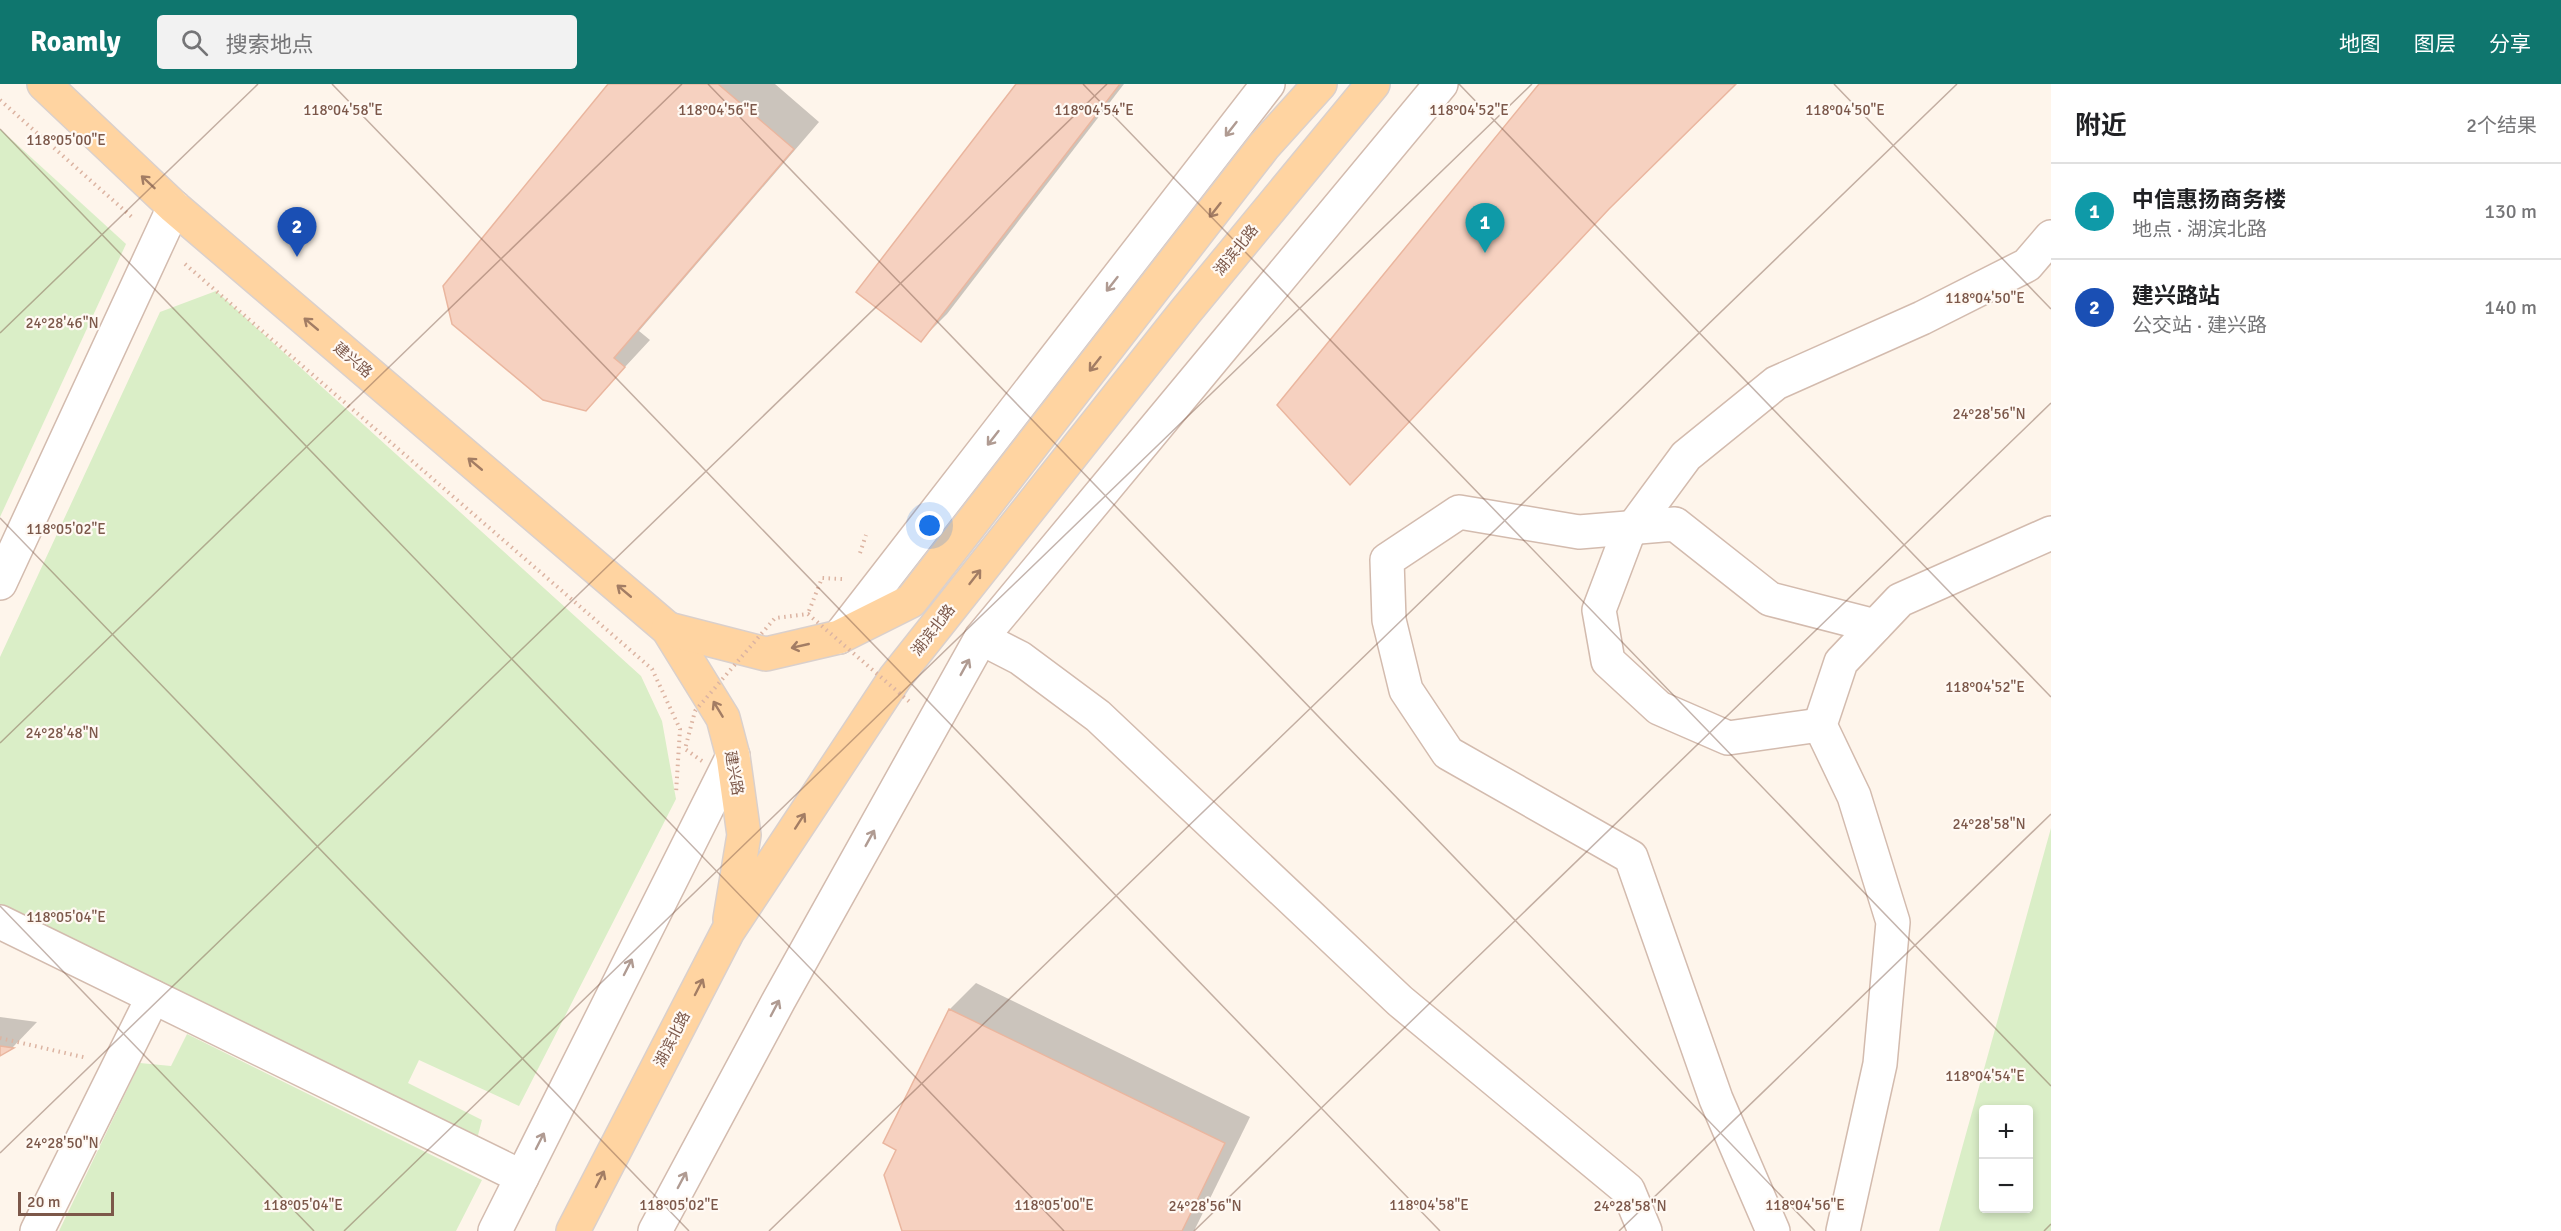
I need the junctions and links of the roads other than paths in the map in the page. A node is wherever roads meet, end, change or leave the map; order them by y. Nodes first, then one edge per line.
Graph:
1 (44, 84) edge
2 (1268, 84) edge
3 (1320, 84) edge
4 (1373, 84) edge
5 (1441, 84) edge
6 (174, 207) junction
7 (2051, 237) edge
8 (1634, 527) junction
9 (2051, 532) edge
10 (0, 583) edge
11 (1875, 626) junction
12 (668, 629) junction
13 (839, 637) junction
14 (981, 638) junction
15 (1820, 725) junction
16 (717, 758) junction
17 (0, 922) edge
18 (728, 931) junction
19 (153, 997) junction
20 (522, 1177) junction
21 (37, 1231) edge
22 (495, 1231) edge
23 (573, 1231) edge
24 (654, 1231) edge
25 (1645, 1231) edge
26 (1773, 1231) edge
27 (1843, 1231) edge

6 -> 1 main road, 建兴路
2 -> 13 street
3 -> 13 main road, 建兴路
18 -> 4 main road, 湖滨北路
5 - 14 street
6 - 10 street
12 -> 6 main road, 建兴路
7 - 8 street
8 - 11 street
8 - 15 street
8 - 26 street
9 - 11 street
11 - 15 street
13 -> 12 main road, 建兴路
16 -> 12 main road, 建兴路
24 -> 14 street
14 - 25 street
15 - 27 street
16 - 18 main road, 建兴路
20 -> 16 street
17 - 19 street
23 -> 18 main road, 湖滨北路
19 - 20 street
19 - 21 street
20 - 22 street

